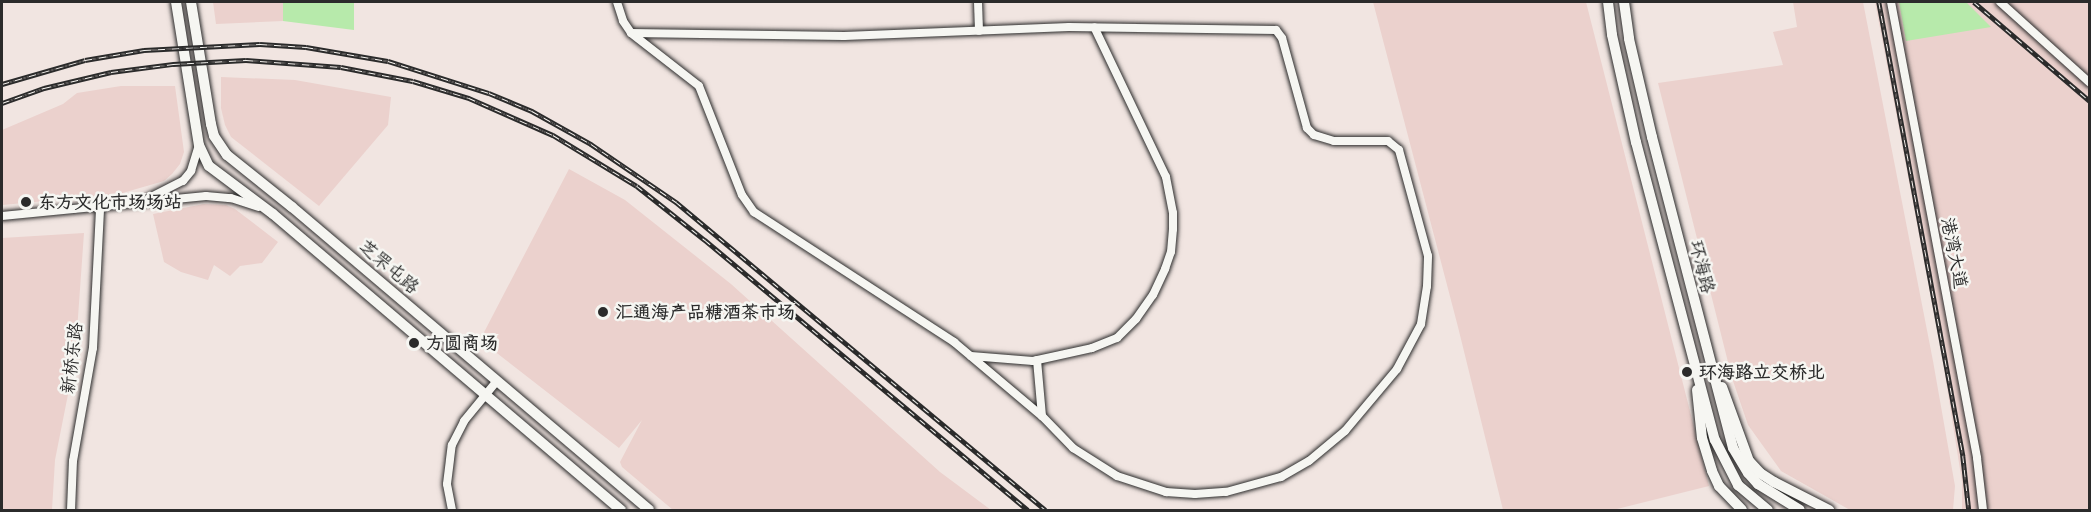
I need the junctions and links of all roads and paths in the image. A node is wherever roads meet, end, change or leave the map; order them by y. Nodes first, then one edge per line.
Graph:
1 (177, 2) edge
2 (191, 2) edge
3 (617, 2) edge
4 (978, 2) edge
5 (1608, 2) edge
6 (1624, 2) edge
7 (1891, 2) edge
8 (2000, 2) edge
9 (1094, 27) junction
10 (979, 31) junction
11 (631, 33) junction
12 (2090, 83) edge
13 (198, 145) junction
14 (141, 201) junction
15 (100, 208) junction
16 (273, 214) junction
17 (2, 216) edge
18 (971, 356) junction
19 (1037, 360) junction
20 (1710, 364) junction
21 (1694, 366) junction
22 (496, 382) junction
23 (484, 396) junction
24 (1042, 416) junction
25 (70, 510) edge
26 (452, 510) edge
27 (621, 510) edge
28 (649, 510) edge
29 (1741, 510) edge
30 (1768, 510) edge
31 (1800, 510) edge
32 (1829, 510) edge
33 (1983, 510) edge

1 - 13 main road, 芝罘屯路
2 - 22 main road, 芝罘屯路
3 - 11 street
4 - 10 street
5 - 21 main road, 环海路
6 - 20 main road, 环海路
7 - 33 street, 港湾大道
8 - 12 street
9 - 10 street
9 - 19 street
9 - 24 street
10 - 11 street
11 - 18 street
13 - 14 street
13 - 16 main road, 芝罘屯路
14 - 15 street
14 - 16 street
15 - 17 street
15 - 25 street, 新桥东路
16 - 23 main road, 芝罘屯路
18 - 19 street
18 - 24 street
19 - 24 street
20 - 31 main road, 环海路
20 - 32 main road
21 - 29 main road
21 - 30 main road, 环海路
22 - 23 street
22 - 28 main road, 芝罘屯路
23 - 26 street
23 - 27 main road, 芝罘屯路

